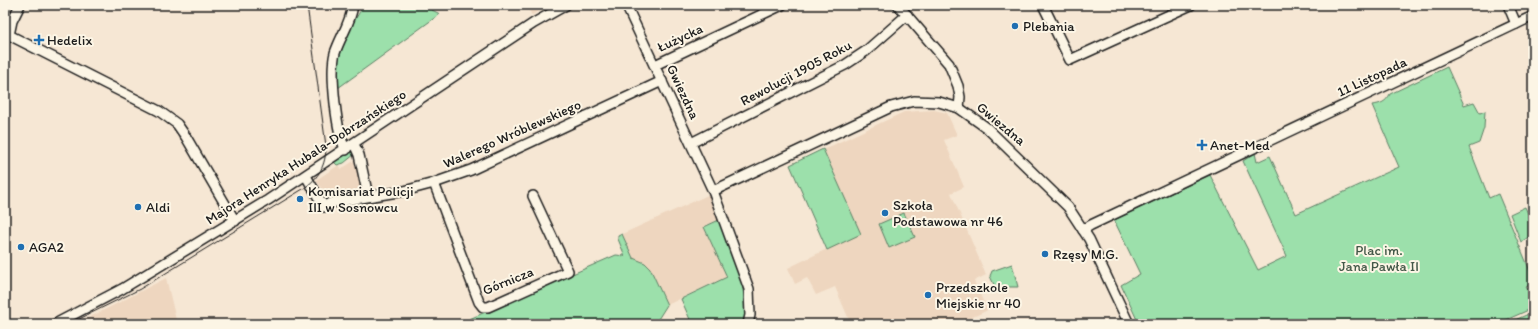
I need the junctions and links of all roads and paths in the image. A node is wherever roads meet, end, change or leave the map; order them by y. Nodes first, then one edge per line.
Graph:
1 (20, 5) edge
2 (353, 5) edge
3 (566, 5) edge
4 (626, 5) edge
5 (782, 5) edge
6 (898, 5) edge
7 (1043, 5) edge
8 (1191, 5) edge
9 (1508, 5) edge
10 (907, 15) junction
11 (1533, 16) edge
12 (9, 18) edge
13 (1516, 24) junction
14 (7, 36) edge
15 (655, 65) junction
16 (662, 81) junction
17 (959, 108) junction
18 (691, 143) junction
19 (354, 144) junction
20 (346, 150) junction
21 (306, 176) junction
22 (434, 183) junction
23 (713, 191) junction
24 (368, 196) junction
25 (533, 196) dead end
26 (235, 221) junction
27 (1083, 230) junction
28 (55, 324) edge
29 (748, 324) edge
30 (1129, 324) edge

1 - 12 street
2 - 20 street
3 - 19 street, Majora Henryka Hubala-Dobrzańskiego
4 - 15 street, Gwiezdna
5 - 15 street, Łużycka
6 - 10 street
7 - 8 street
9 - 13 street
10 - 17 street
10 - 18 street, Rewolucji 1905 Roku
11 - 13 street, 11 Listopada
12 - 14 street
13 - 27 street, 11 Listopada
14 - 26 street
15 - 16 street, Gwiezdna
16 - 18 street, Gwiezdna
16 - 22 street, Walerego Wróblewskiego
17 - 23 street, Gwiezdna
17 - 27 street, Gwiezdna
18 - 23 street, Gwiezdna
19 - 20 street, Majora Henryka Hubala-Dobrzańskiego
19 - 24 street
20 - 21 street, Majora Henryka Hubala-Dobrzańskiego
21 - 24 street, Walerego Wróblewskiego
21 - 26 street, Majora Henryka Hubala-Dobrzańskiego
22 - 24 street, Walerego Wróblewskiego
22 - 25 street, Górnicza
23 - 29 street, Gwiezdna
26 - 28 street, Majora Henryka Hubala-Dobrzańskiego
27 - 30 street, Gwiezdna

